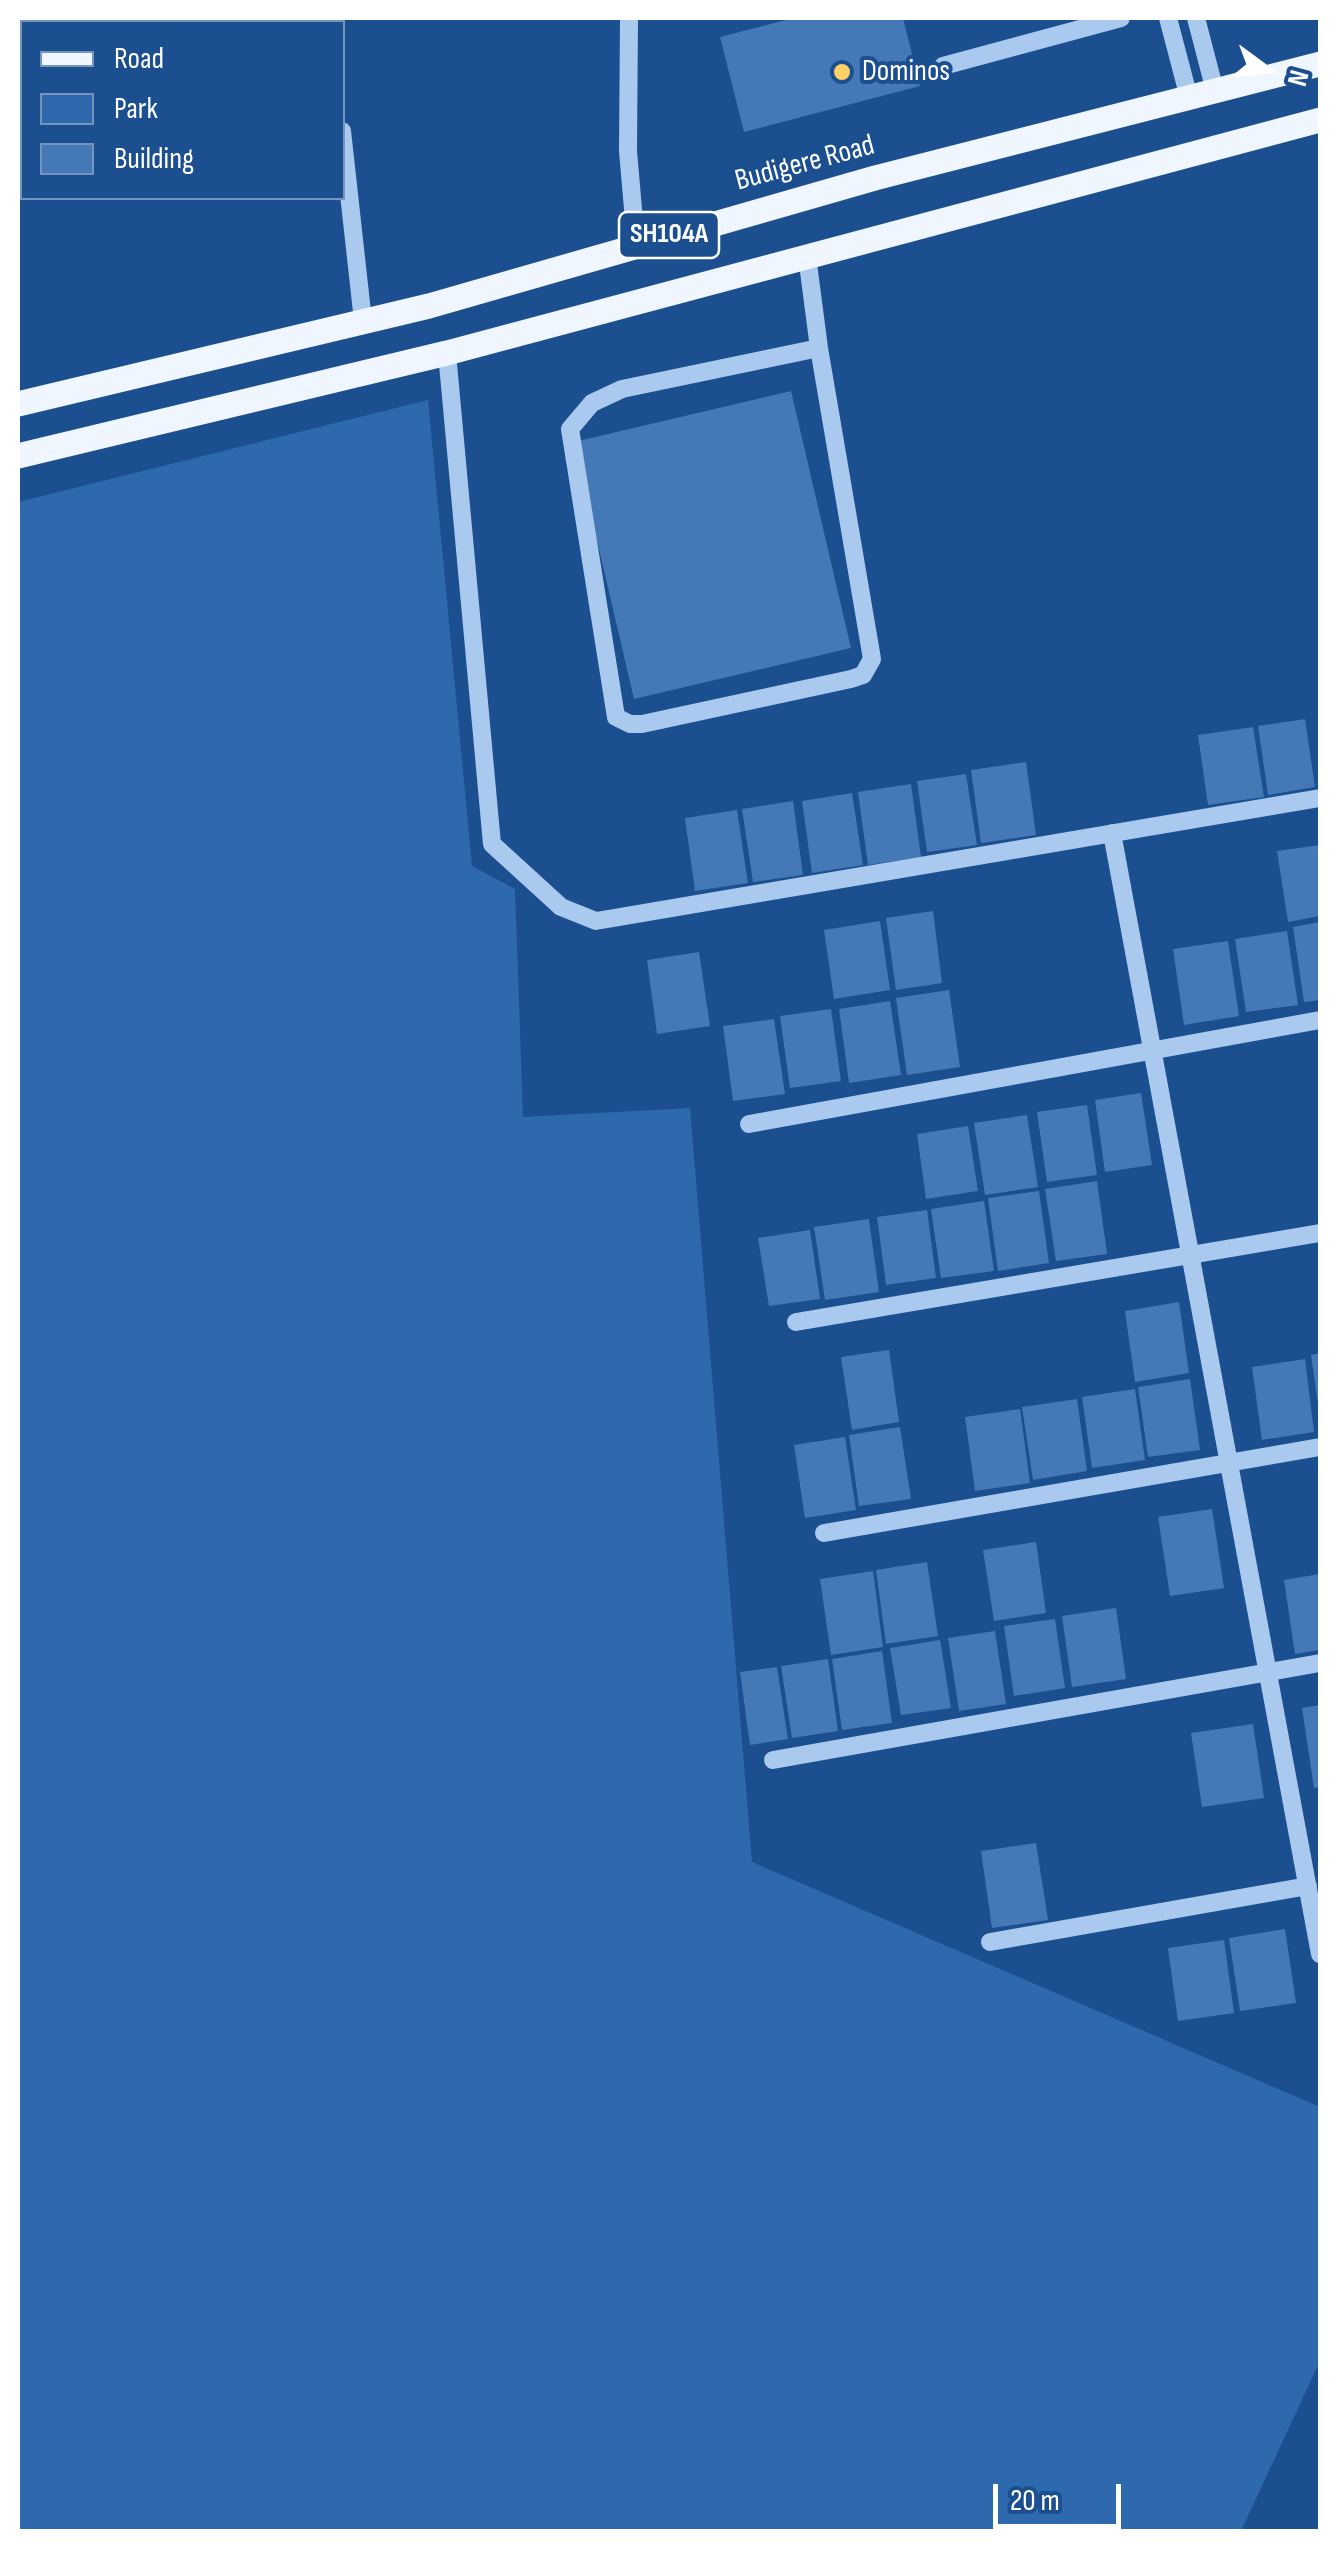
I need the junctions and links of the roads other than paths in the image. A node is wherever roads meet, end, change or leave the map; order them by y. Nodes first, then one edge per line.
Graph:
1 (630, 18) edge
2 (1121, 18) edge
3 (1168, 18) edge
4 (1196, 18) edge
5 (1320, 64) edge
6 (943, 66) dead end
7 (1216, 91) junction
8 (1189, 98) junction
9 (1320, 120) edge
10 (345, 158) edge
11 (636, 244) junction
12 (808, 256) junction
13 (363, 321) junction
14 (819, 348) junction
15 (448, 353) junction
16 (18, 404) edge
17 (18, 456) edge
18 (1320, 798) edge
19 (1112, 833) junction
20 (1320, 1020) edge
21 (1152, 1050) junction
22 (749, 1124) dead end
23 (1320, 1234) edge
24 (1190, 1256) junction
25 (796, 1322) dead end
26 (1320, 1447) edge
27 (1229, 1462) junction
28 (824, 1532) dead end
29 (1320, 1663) edge
30 (1268, 1672) junction
31 (772, 1760) dead end
32 (1308, 1886) junction
33 (990, 1942) dead end
34 (1320, 1954) edge

1 - 11 street
2 - 6 street
3 - 8 street
4 - 7 street
5 - 7 main road, Budigere Road / SH104A
7 - 8 main road, Budigere Road / SH104A
8 - 11 main road, Budigere Road / SH104A
9 - 12 main road, SH104A
10 - 13 street
11 - 13 main road, Budigere Road / SH104A
12 - 14 street
12 - 15 main road, SH104A
13 - 16 main road, Budigere Road / SH104A
14 - 14 street
15 - 17 main road, SH104A
15 - 19 street
18 - 19 street
19 - 21 street
20 - 21 street
21 - 22 street
21 - 24 street
23 - 24 street
24 - 25 street
24 - 27 street
26 - 27 street
27 - 28 street
27 - 30 street
29 - 30 street
30 - 31 street
30 - 32 street
32 - 33 street
32 - 34 street

